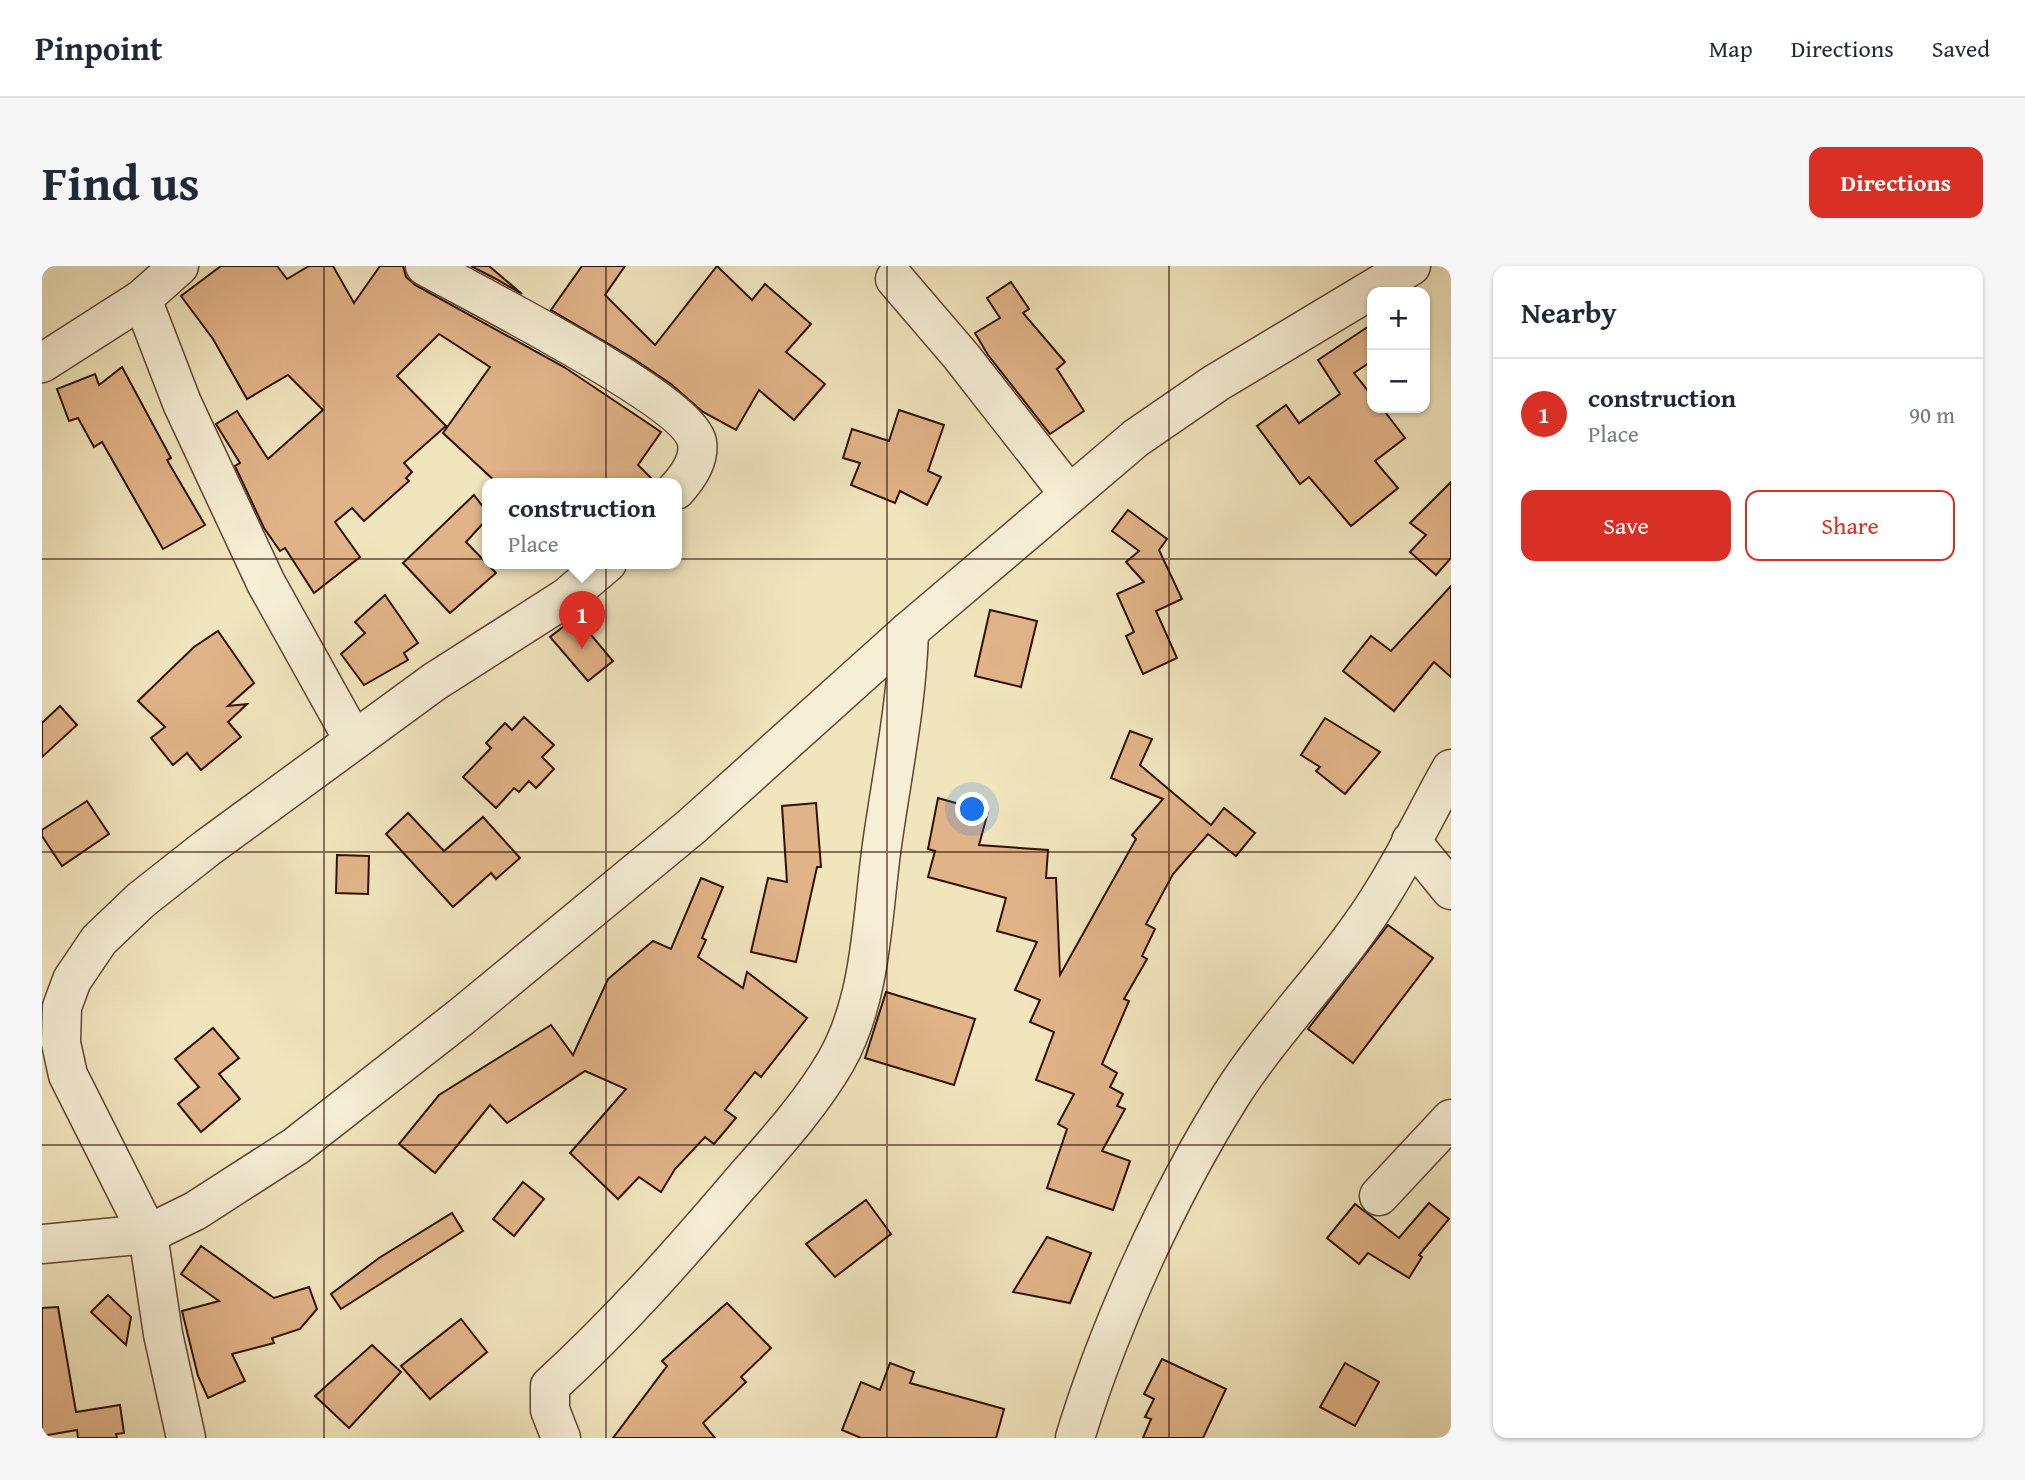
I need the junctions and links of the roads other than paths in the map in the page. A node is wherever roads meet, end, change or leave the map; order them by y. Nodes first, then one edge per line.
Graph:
1 (179, 266) edge
2 (425, 266) edge
3 (1411, 266) edge
4 (895, 279) dead end
5 (142, 299) junction
6 (42, 363) edge
7 (682, 482) edge
8 (1069, 494) junction
9 (600, 569) edge
10 (909, 631) junction
11 (353, 739) junction
12 (1451, 769) edge
13 (1410, 841) junction
14 (1451, 890) edge
15 (1451, 1119) edge
16 (1379, 1196) dead end
17 (148, 1234) junction
18 (42, 1244) edge
19 (186, 1438) edge
20 (561, 1438) edge
21 (1075, 1438) edge

1 - 5 street
2 - 7 street
3 - 8 street
4 - 8 street
5 - 6 street
5 - 11 street
8 - 10 street
9 - 11 street
10 - 17 street
10 - 20 street
11 - 17 street
12 - 13 street
13 - 14 street
13 - 21 street
15 - 16 street
17 - 18 street
17 - 19 street

